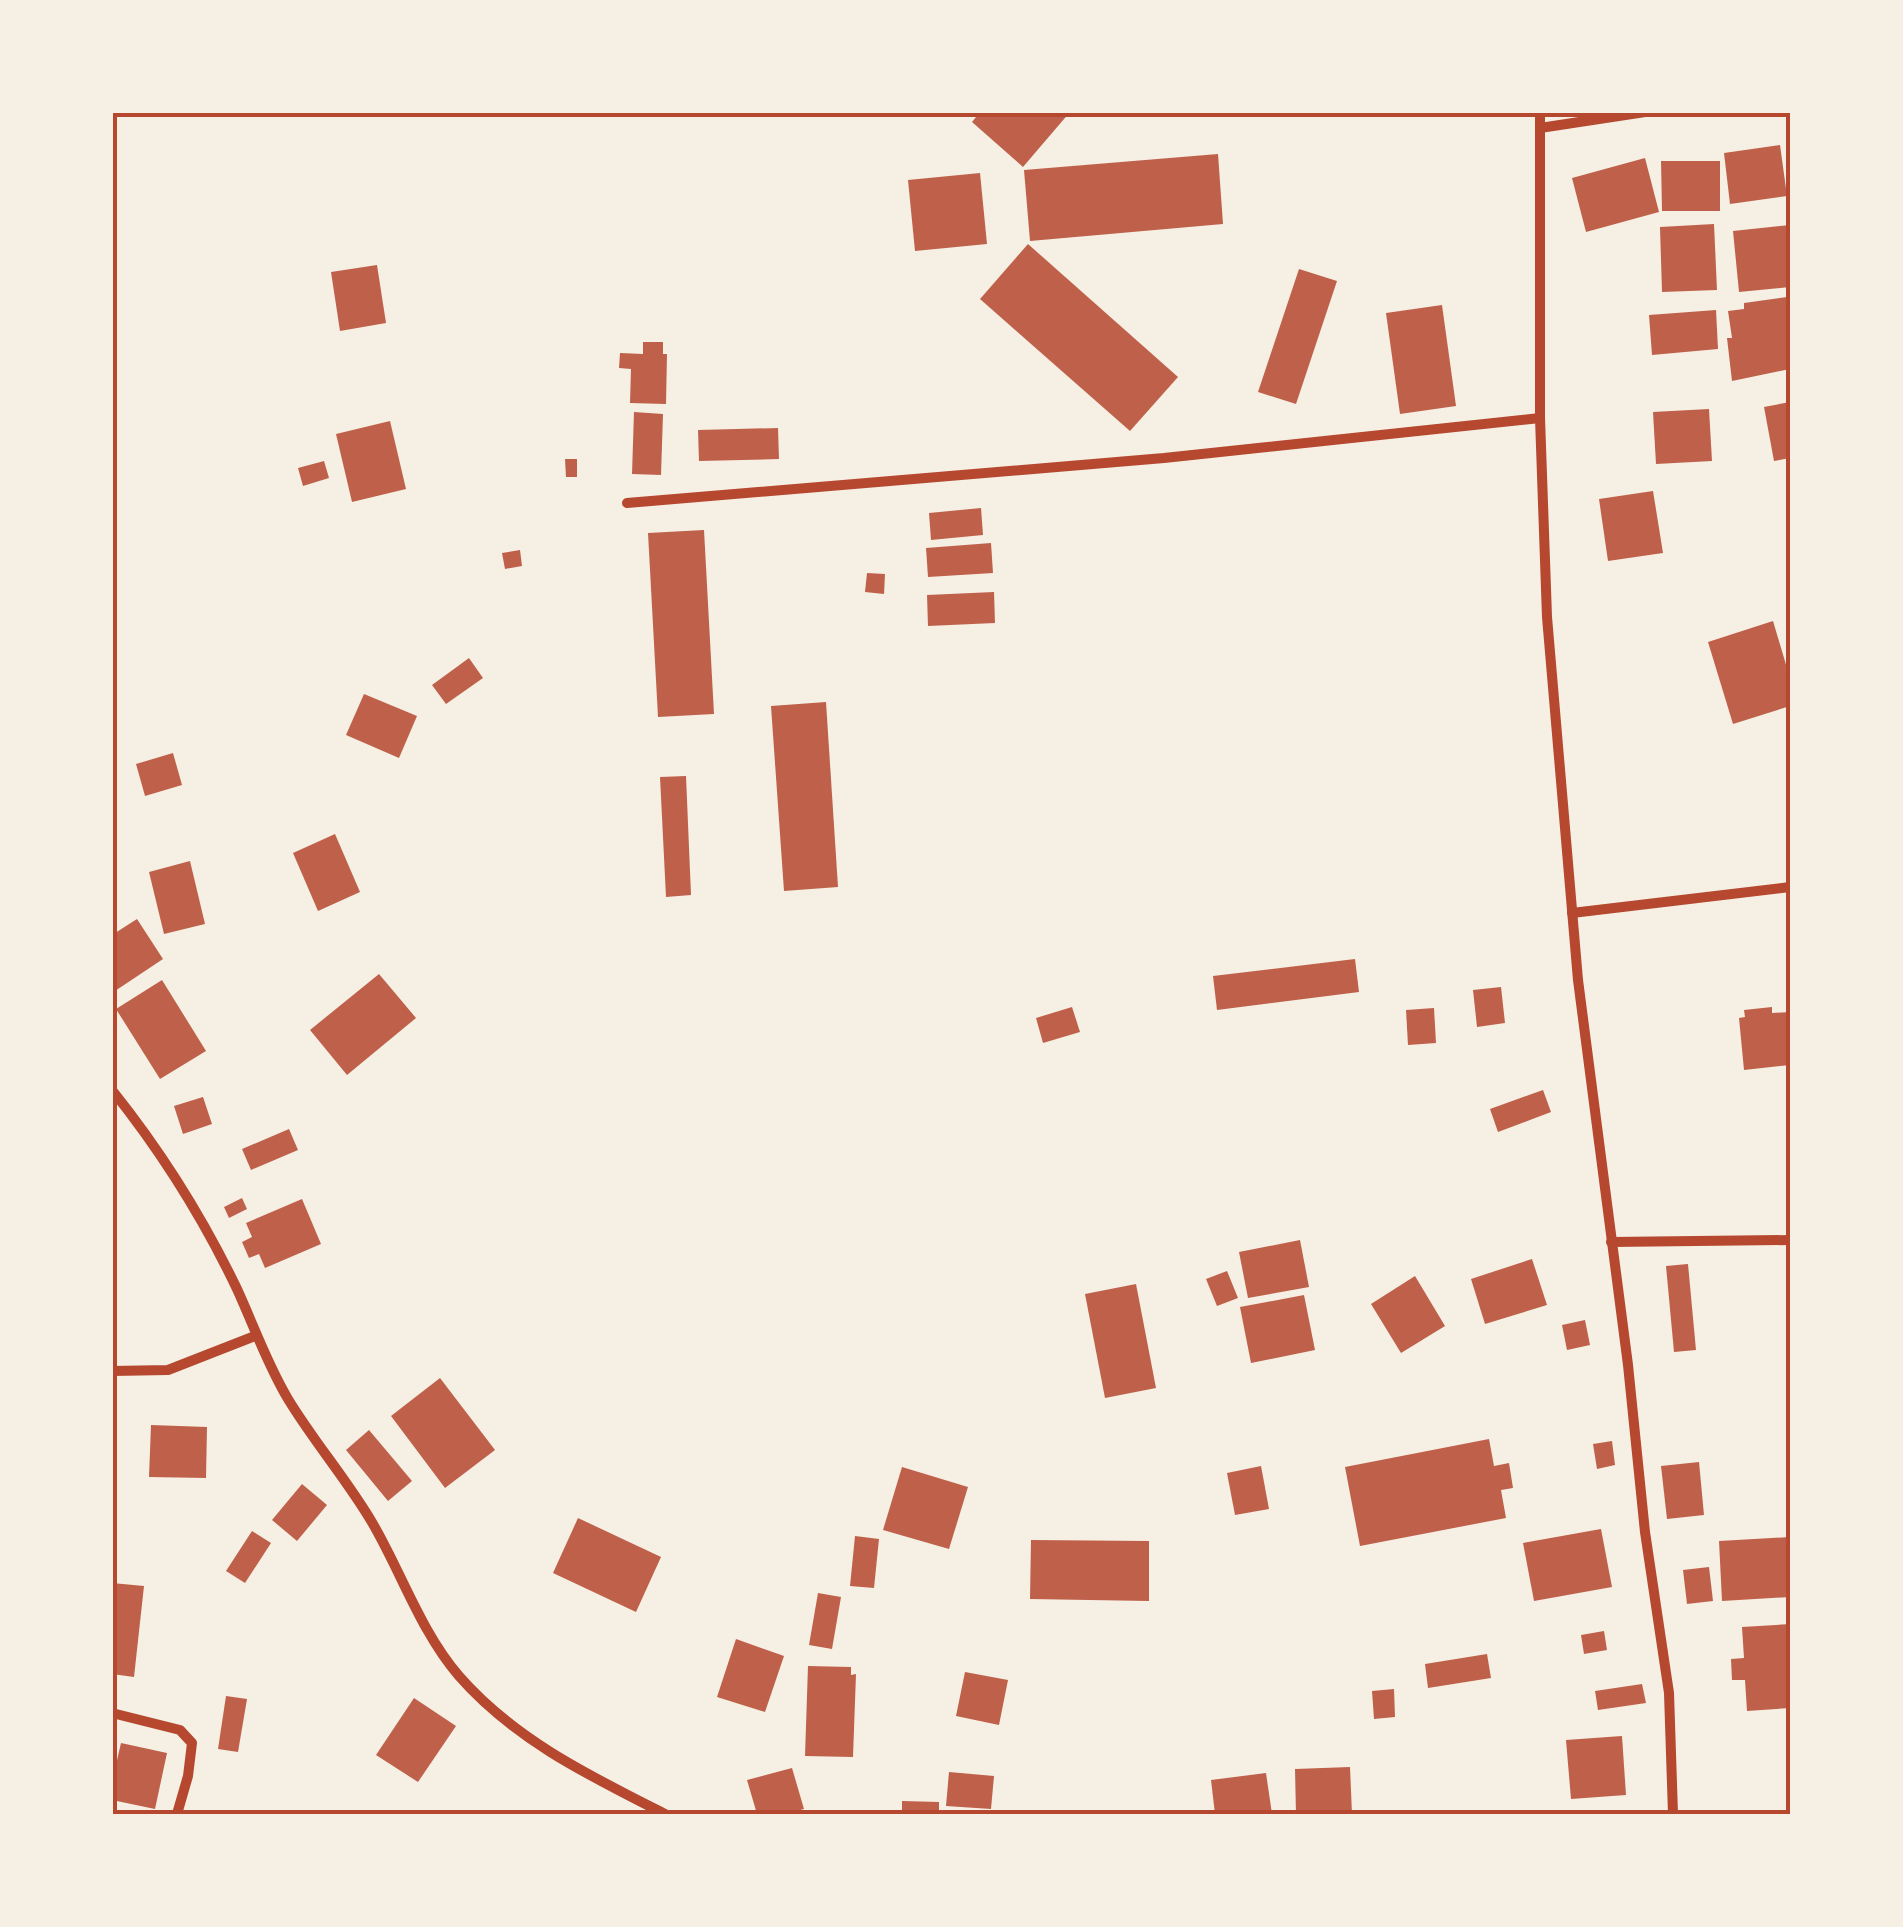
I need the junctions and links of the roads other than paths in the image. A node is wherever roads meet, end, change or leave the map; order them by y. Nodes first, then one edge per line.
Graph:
1 (1540, 112) edge
2 (1645, 112) edge
3 (1540, 128) junction
4 (1540, 418) junction
5 (628, 503) dead end
6 (1790, 888) edge
7 (1572, 913) junction
8 (112, 1090) edge
9 (1790, 1240) edge
10 (1612, 1242) junction
11 (255, 1336) junction
12 (112, 1371) edge
13 (112, 1713) edge
14 (638, 1801) junction
15 (177, 1814) edge
16 (630, 1814) edge
17 (665, 1814) edge
18 (1673, 1814) edge

1 - 3 street
2 - 3 street
3 - 4 street
4 - 5 street
4 - 7 street
6 - 7 street
7 - 10 street
8 - 11 street
9 - 10 street
10 - 18 street
11 - 12 street
11 - 14 street
13 - 15 street
14 - 16 street
14 - 17 street

